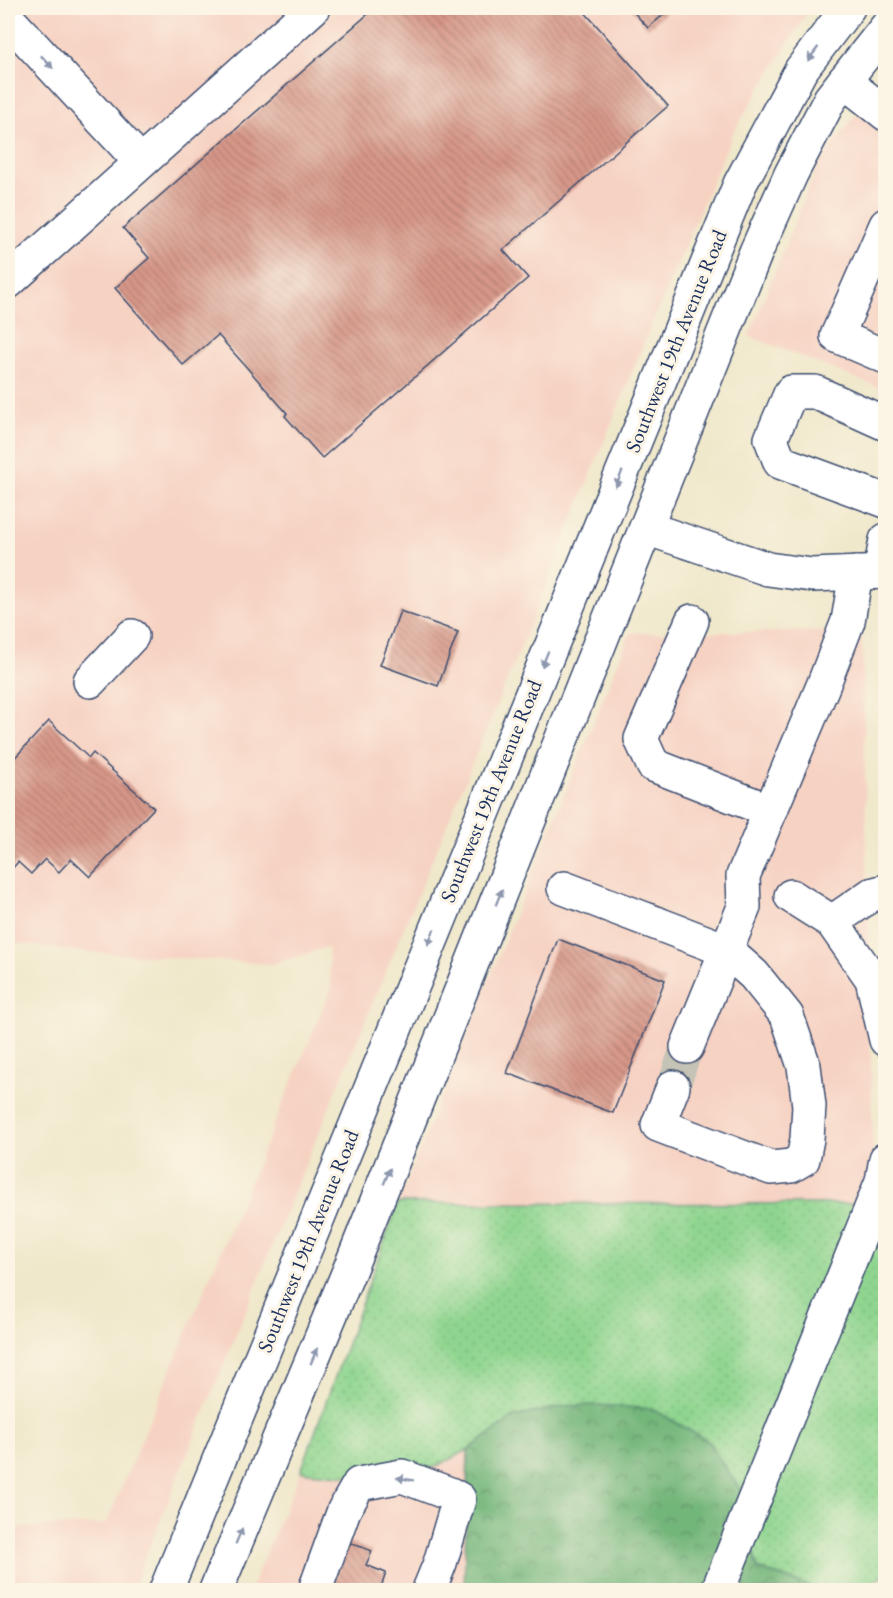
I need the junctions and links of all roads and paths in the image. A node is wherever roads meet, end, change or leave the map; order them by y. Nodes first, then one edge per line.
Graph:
1 (313, 8) edge
2 (848, 8) edge
3 (8, 19) edge
4 (885, 28) edge
5 (844, 81) junction
6 (885, 114) edge
7 (141, 162) junction
8 (885, 225) edge
9 (8, 282) edge
10 (885, 357) edge
11 (885, 423) edge
12 (885, 501) edge
13 (646, 528) junction
14 (885, 540) edge
15 (874, 572) edge
16 (692, 621) dead end
17 (132, 636) dead end
18 (90, 681) dead end
19 (770, 811) junction
20 (564, 888) dead end
21 (885, 891) edge
22 (791, 896) dead end
23 (832, 922) junction
24 (726, 950) junction
25 (885, 1040) edge
26 (687, 1047) tunnel mouth
27 (673, 1087) tunnel mouth
28 (885, 1159) edge
29 (166, 1590) edge
30 (216, 1590) edge
31 (315, 1590) edge
32 (429, 1590) edge
33 (718, 1590) edge

1 - 7 main road
2 -> 29 main road, Southwest 19th Avenue Road
3 -> 7 main road
4 - 5 main road, Southwest 19th Avenue Road
5 - 6 main road
5 - 13 main road, Southwest 19th Avenue Road
7 - 9 main road
8 - 10 main road
11 - 12 main road
13 - 15 main road
30 -> 13 main road, Southwest 19th Avenue Road
14 - 15 main road
15 - 19 main road
16 - 19 main road
17 - 18 main road
19 - 24 main road
20 - 24 main road
21 - 23 main road
22 - 23 main road
23 - 25 main road
24 - 26 main road
24 - 27 main road
28 - 33 main road
32 -> 31 main road

